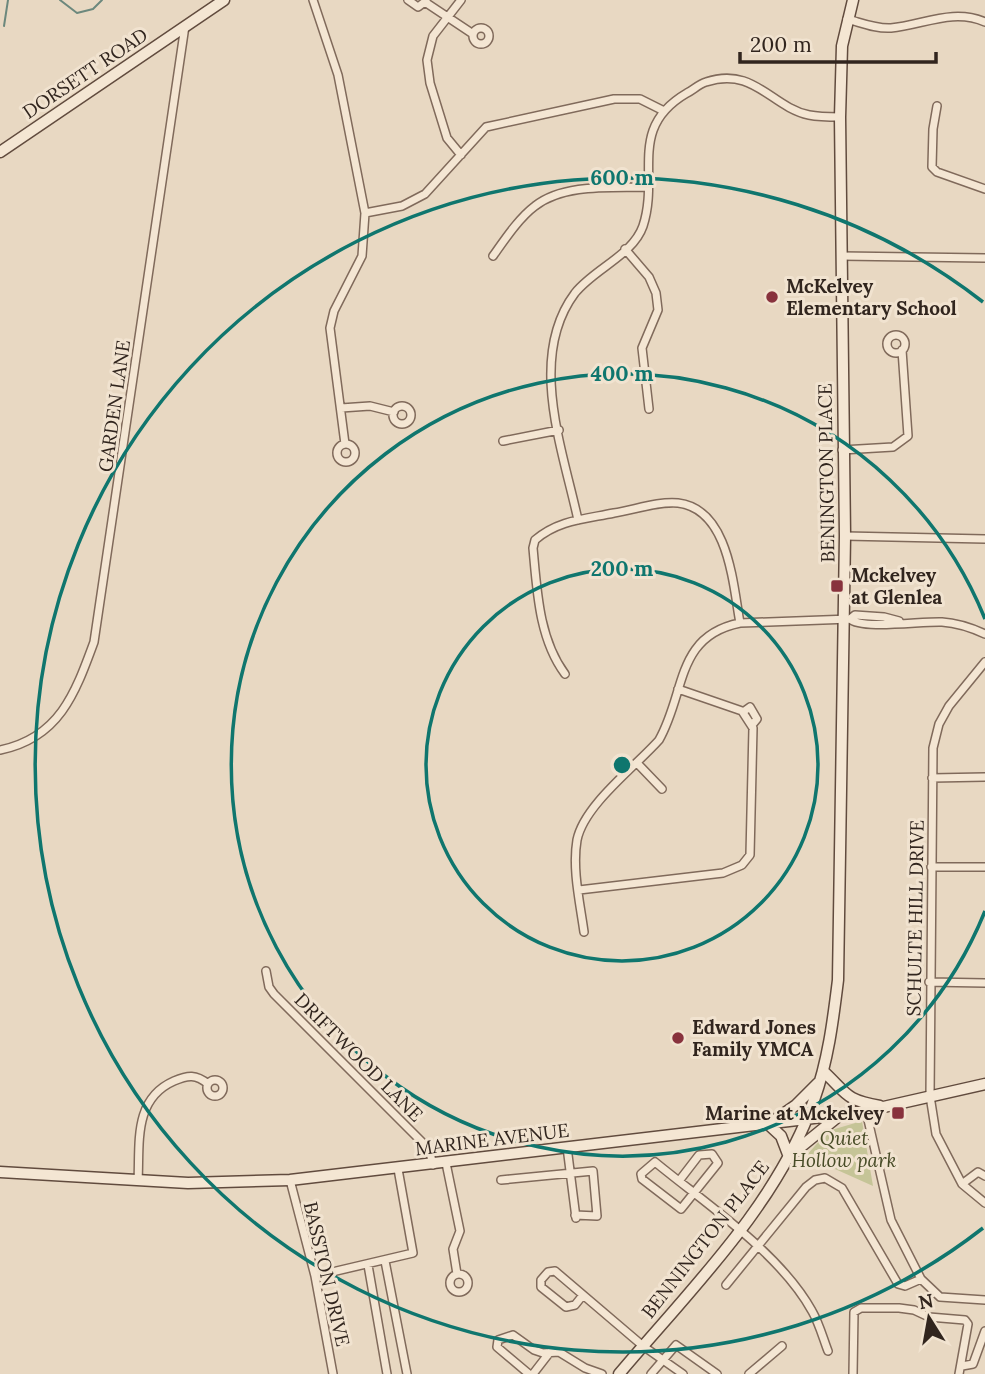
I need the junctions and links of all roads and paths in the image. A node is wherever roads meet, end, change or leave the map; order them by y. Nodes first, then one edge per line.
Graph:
1 (224, 0) edge
2 (313, 0) edge
3 (408, 0) edge
4 (461, 0) edge
5 (853, 0) edge
6 (425, 1) edge
7 (448, 16) junction
8 (847, 19) junction
9 (985, 22) edge
10 (186, 25) junction
11 (473, 34) dead end
12 (937, 106) dead end
13 (664, 111) junction
14 (840, 117) junction
15 (0, 152) edge
16 (461, 155) junction
17 (647, 187) junction
18 (985, 189) edge
19 (365, 213) junction
20 (625, 249) junction
21 (493, 256) dead end
22 (841, 256) junction
23 (985, 258) edge
24 (902, 349) dead end
25 (341, 408) junction
26 (649, 409) dead end
27 (394, 412) dead end
28 (559, 430) junction
29 (503, 440) dead end
30 (345, 444) dead end
31 (842, 450) junction
32 (578, 520) junction
33 (845, 536) junction
34 (985, 539) edge
35 (847, 619) junction
36 (740, 623) junction
37 (985, 634) edge
38 (985, 662) edge
39 (565, 674) dead end
40 (678, 689) junction
41 (0, 750) edge
42 (638, 764) junction
43 (932, 778) junction
44 (985, 778) edge
45 (662, 789) dead end
46 (931, 867) junction
47 (985, 867) edge
48 (579, 890) junction
49 (583, 932) dead end
50 (266, 971) dead end
51 (929, 982) junction
52 (985, 984) edge
53 (822, 1076) junction
54 (208, 1084) dead end
55 (985, 1084) edge
56 (930, 1096) junction
57 (884, 1107) junction
58 (866, 1111) junction
59 (840, 1114) junction
60 (807, 1119) junction
61 (768, 1124) junction
62 (567, 1147) junction
63 (789, 1157) junction
64 (446, 1163) junction
65 (433, 1165) junction
66 (398, 1169) junction
67 (0, 1172) edge
68 (570, 1172) junction
69 (985, 1176) edge
70 (290, 1180) junction
71 (501, 1180) dead end
72 (138, 1181) junction
73 (679, 1181) junction
74 (962, 1184) junction
75 (694, 1194) junction
76 (985, 1203) edge
77 (738, 1231) junction
78 (757, 1247) junction
79 (385, 1261) junction
80 (369, 1265) junction
81 (457, 1274) dead end
82 (315, 1276) junction
83 (921, 1279) junction
84 (726, 1285) dead end
85 (583, 1295) junction
86 (985, 1300) edge
87 (985, 1331) edge
88 (643, 1346) junction
89 (782, 1346) dead end
90 (828, 1351) dead end
91 (550, 1352) junction
92 (664, 1359) junction
93 (961, 1370) edge
94 (333, 1374) edge
95 (387, 1374) edge
96 (407, 1374) edge
97 (531, 1374) edge
98 (602, 1374) edge
99 (619, 1374) edge
100 (651, 1374) edge
101 (683, 1374) edge
102 (717, 1374) edge
103 (749, 1374) edge
104 (853, 1374) edge

1 - 10 main road, DORSETT ROAD
2 - 19 street
3 - 6 street
4 - 7 street
5 - 8 main road, BENINGTON PLACE
6 - 7 street
7 - 11 street
7 - 16 street
8 - 9 street
8 - 14 main road, BENINGTON PLACE
10 - 15 main road, DORSETT ROAD
10 - 41 street, GARDEN LANE
12 - 18 street
13 - 14 street
13 - 16 street
13 - 17 street
14 - 22 main road, BENINGTON PLACE
16 - 19 street
17 - 20 street
17 - 21 street
19 - 25 street
20 - 26 street
20 - 28 street
22 - 23 street
22 - 31 main road, BENINGTON PLACE
24 - 31 street
25 - 27 street
25 - 30 street
28 - 29 street
28 - 32 street
31 - 33 main road, BENINGTON PLACE
32 - 36 street
32 - 39 street
33 - 34 street
33 - 35 main road, BENINGTON PLACE
35 - 36 street
35 - 37 street
35 - 53 main road, BENINGTON PLACE
36 - 40 street
38 - 43 street, SCHULTE HILL DRIVE
40 - 42 street
40 - 48 street
42 - 45 street
42 - 48 street
43 - 44 street
43 - 46 street, SCHULTE HILL DRIVE
46 - 47 street
46 - 51 street, SCHULTE HILL DRIVE
48 - 49 street
50 - 65 street, DRIFTWOOD LANE
51 - 52 street
51 - 56 street, SCHULTE HILL DRIVE
53 - 57 main road
53 - 60 main road, BENNINGTON PLACE
53 - 61 main road
54 - 72 street
55 - 56 main road, MARINE AVENUE
56 - 57 main road, MARINE AVENUE
56 - 74 street, SCHULTE HILL DRIVE
57 - 58 main road, MARINE AVENUE
58 - 59 main road, MARINE AVENUE
58 - 83 street
59 - 60 main road, MARINE AVENUE
59 - 63 main road
60 - 61 main road, MARINE AVENUE
60 - 63 main road, BENNINGTON PLACE
61 - 62 main road, MARINE AVENUE
61 - 63 main road
62 - 64 main road, MARINE AVENUE
62 - 68 street
63 - 77 main road, BENNINGTON PLACE
64 - 65 main road, MARINE AVENUE
64 - 81 street
65 - 66 main road, MARINE AVENUE
66 - 70 main road, MARINE AVENUE
66 - 79 street
67 - 72 main road, MARINE AVENUE
68 - 68 street
68 - 71 street
69 - 74 street
70 - 72 main road, MARINE AVENUE
70 - 82 street, BASSTON DRIVE
73 - 75 street
73 - 75 street
73 - 75 street
74 - 76 street, SCHULTE HILL DRIVE
75 - 77 street
77 - 78 street
77 - 88 main road, BENNINGTON PLACE
78 - 83 street
78 - 84 street
78 - 90 street
79 - 80 street
79 - 96 street
80 - 82 street
80 - 95 street
82 - 94 street, BASSTON DRIVE
83 - 86 street
85 - 85 street
85 - 88 street
87 - 93 street
88 - 92 street
88 - 99 main road, BENNINGTON PLACE
89 - 103 street
91 - 97 street
91 - 97 street
91 - 98 street
92 - 100 street
92 - 101 street
92 - 102 street
93 - 104 street

